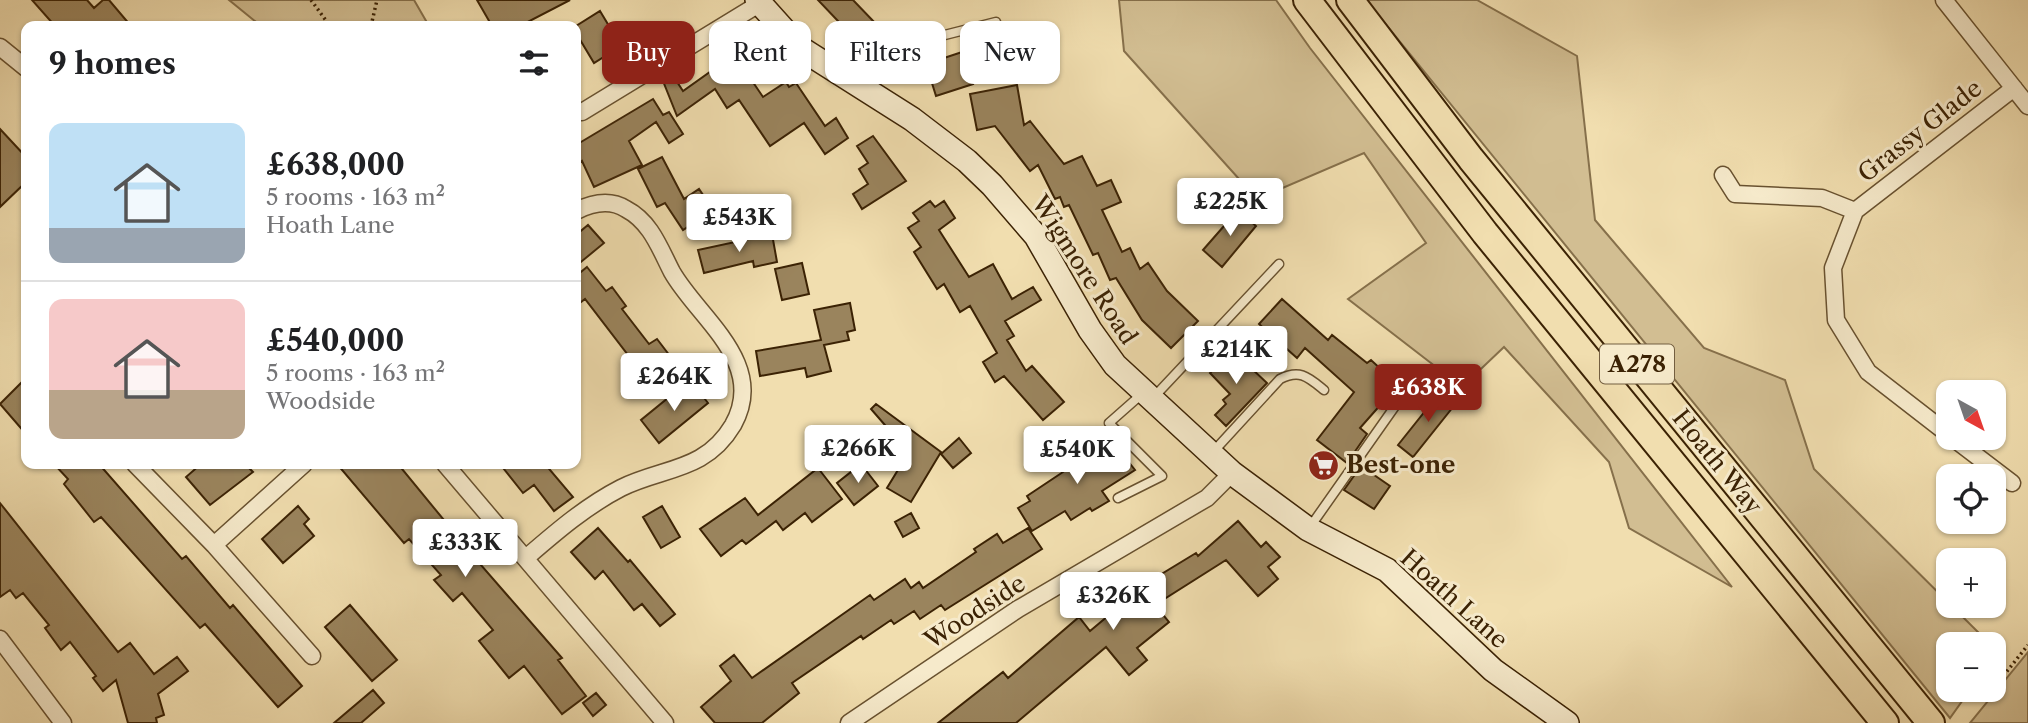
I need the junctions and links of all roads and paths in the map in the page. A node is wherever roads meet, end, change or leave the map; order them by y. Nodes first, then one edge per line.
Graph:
1 (311, 0) edge
2 (377, 0) edge
3 (1307, 0) edge
4 (1350, 0) edge
5 (1944, 0) edge
6 (758, 2) edge
7 (326, 21) edge
8 (372, 21) edge
9 (0, 47) edge
10 (21, 64) edge
11 (825, 65) edge
12 (853, 84) edge
13 (2014, 88) junction
14 (2028, 106) edge
15 (583, 112) dead end
16 (1723, 175) dead end
17 (581, 209) edge
18 (1855, 211) junction
19 (1279, 264) dead end
20 (1324, 390) dead end
21 (1405, 392) dead end
22 (1147, 396) junction
23 (1936, 425) edge
24 (1968, 450) edge
25 (1211, 454) junction
26 (140, 469) edge
27 (298, 469) edge
28 (448, 469) edge
29 (1232, 473) junction
30 (2012, 483) dead end
31 (1118, 498) dead end
32 (1308, 529) junction
33 (214, 545) junction
34 (527, 558) junction
35 (0, 639) edge
36 (2028, 645) edge
37 (312, 656) dead end
38 (2006, 672) edge
39 (60, 722) edge
40 (665, 723) edge
41 (849, 723) edge
42 (1567, 723) edge
43 (1885, 723) edge
44 (1931, 723) edge

1 - 7 path
2 - 8 path
3 - 43 main road, Hoath Way / A278
4 - 44 main road, Hoath Way / A278
5 - 13 street
6 - 11 street, Wigmore Road
6 - 15 street
9 - 10 street
12 - 22 street, Wigmore Road
13 - 14 street
13 - 18 street, Grassy Glade
16 - 18 street, Grassy Glade
17 - 34 street
18 - 23 street, Grassy Glade
19 - 22 lane
20 - 25 lane
21 - 32 lane
22 - 25 street, Wigmore Road
22 - 31 lane
24 - 30 street
25 - 29 street, Wigmore Road
26 - 33 street
27 - 33 street
28 - 34 street
29 - 32 street, Hoath Lane
29 - 41 street, Woodside
32 - 42 street, Hoath Lane
33 - 37 street
34 - 40 street
35 - 39 street
36 - 38 path

